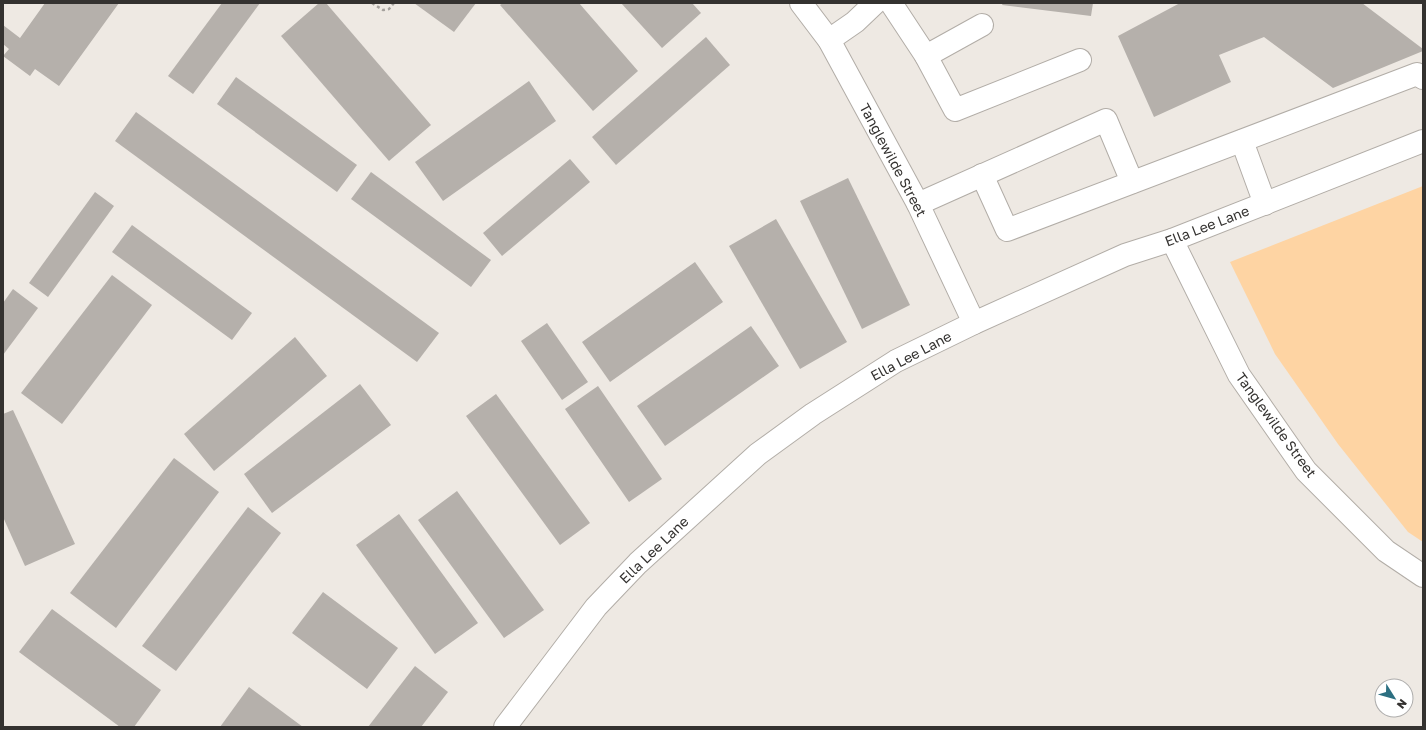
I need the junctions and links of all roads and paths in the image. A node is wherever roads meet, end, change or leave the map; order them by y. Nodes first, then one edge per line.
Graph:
1 (372, 3) edge
2 (394, 3) edge
3 (801, 3) edge
4 (875, 3) edge
5 (891, 3) edge
6 (982, 25) dead end
7 (829, 40) junction
8 (926, 56) junction
9 (1080, 60) dead end
10 (1423, 78) edge
11 (1242, 141) junction
12 (1423, 141) edge
13 (982, 175) junction
14 (1132, 182) junction
15 (918, 204) junction
16 (1265, 204) junction
17 (1172, 240) junction
18 (974, 323) junction
19 (1423, 576) edge
20 (505, 727) edge

1 - 2 path
3 - 7 street, Tanglewilde Street
4 - 7 street
5 - 8 street
6 - 8 street
7 - 15 street, Tanglewilde Street
8 - 9 street
10 - 11 street
11 - 14 street
11 - 16 street
12 - 16 street, Ella Lee Lane
13 - 14 street
13 - 14 street
13 - 15 street
15 - 18 street, Tanglewilde Street
16 - 17 street, Ella Lee Lane
17 - 18 street, Ella Lee Lane
17 - 19 street, Tanglewilde Street
18 - 20 street, Ella Lee Lane

